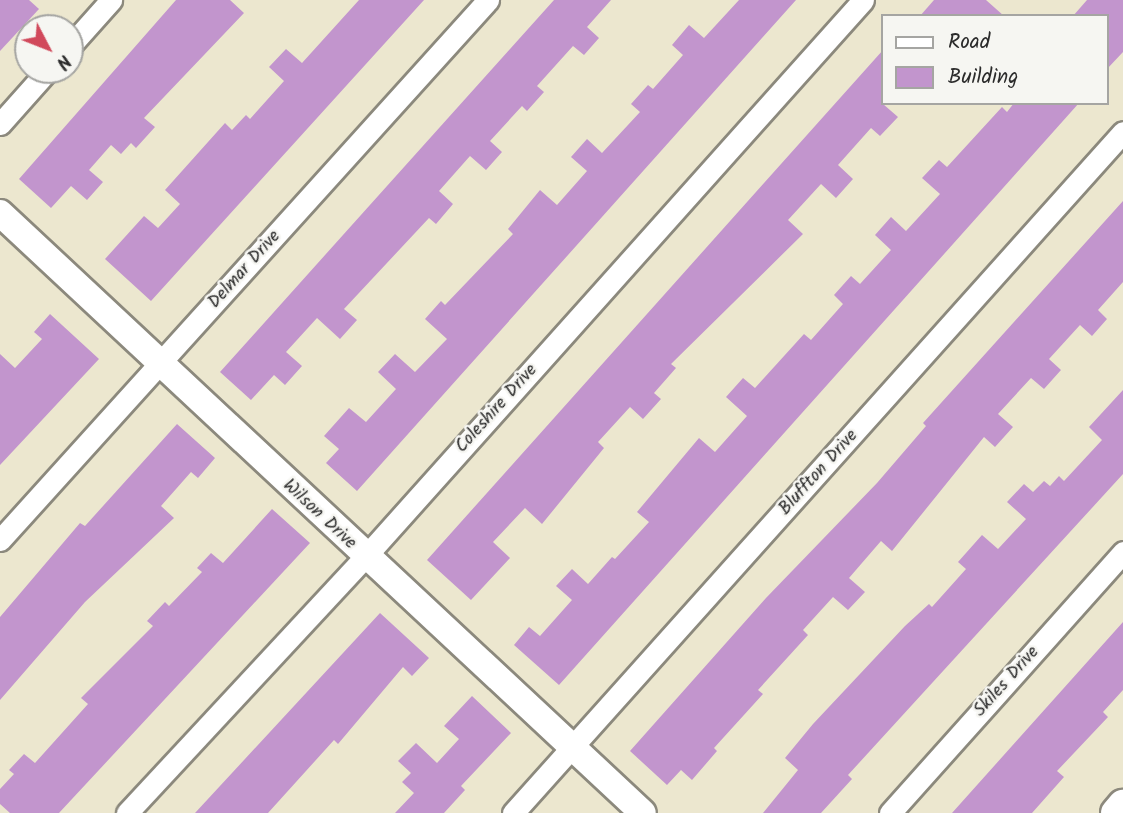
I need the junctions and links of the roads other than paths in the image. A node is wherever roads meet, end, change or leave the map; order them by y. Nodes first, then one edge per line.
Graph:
1 (111, 0) edge
2 (488, 0) edge
3 (863, 0) edge
4 (84, 30) edge
5 (36, 84) edge
6 (0, 124) edge
7 (1123, 132) edge
8 (0, 213) edge
9 (159, 365) junction
10 (0, 540) edge
11 (1123, 552) edge
12 (365, 557) junction
13 (572, 749) junction
14 (1123, 805) edge
15 (127, 813) edge
16 (513, 813) edge
17 (643, 813) edge
18 (890, 813) edge
19 (1116, 813) edge

1 - 4 street
2 - 9 street, Delmar Drive
3 - 12 street, Coleshire Drive
5 - 6 street
7 - 13 street, Bluffton Drive
8 - 9 street, Wilson Drive
9 - 10 street, Delmar Drive
9 - 12 street, Wilson Drive
11 - 18 street, Skiles Drive
12 - 13 street, Wilson Drive
12 - 15 street, Coleshire Drive
13 - 16 street, Bluffton Drive
13 - 17 street, Wilson Drive
14 - 19 main road

